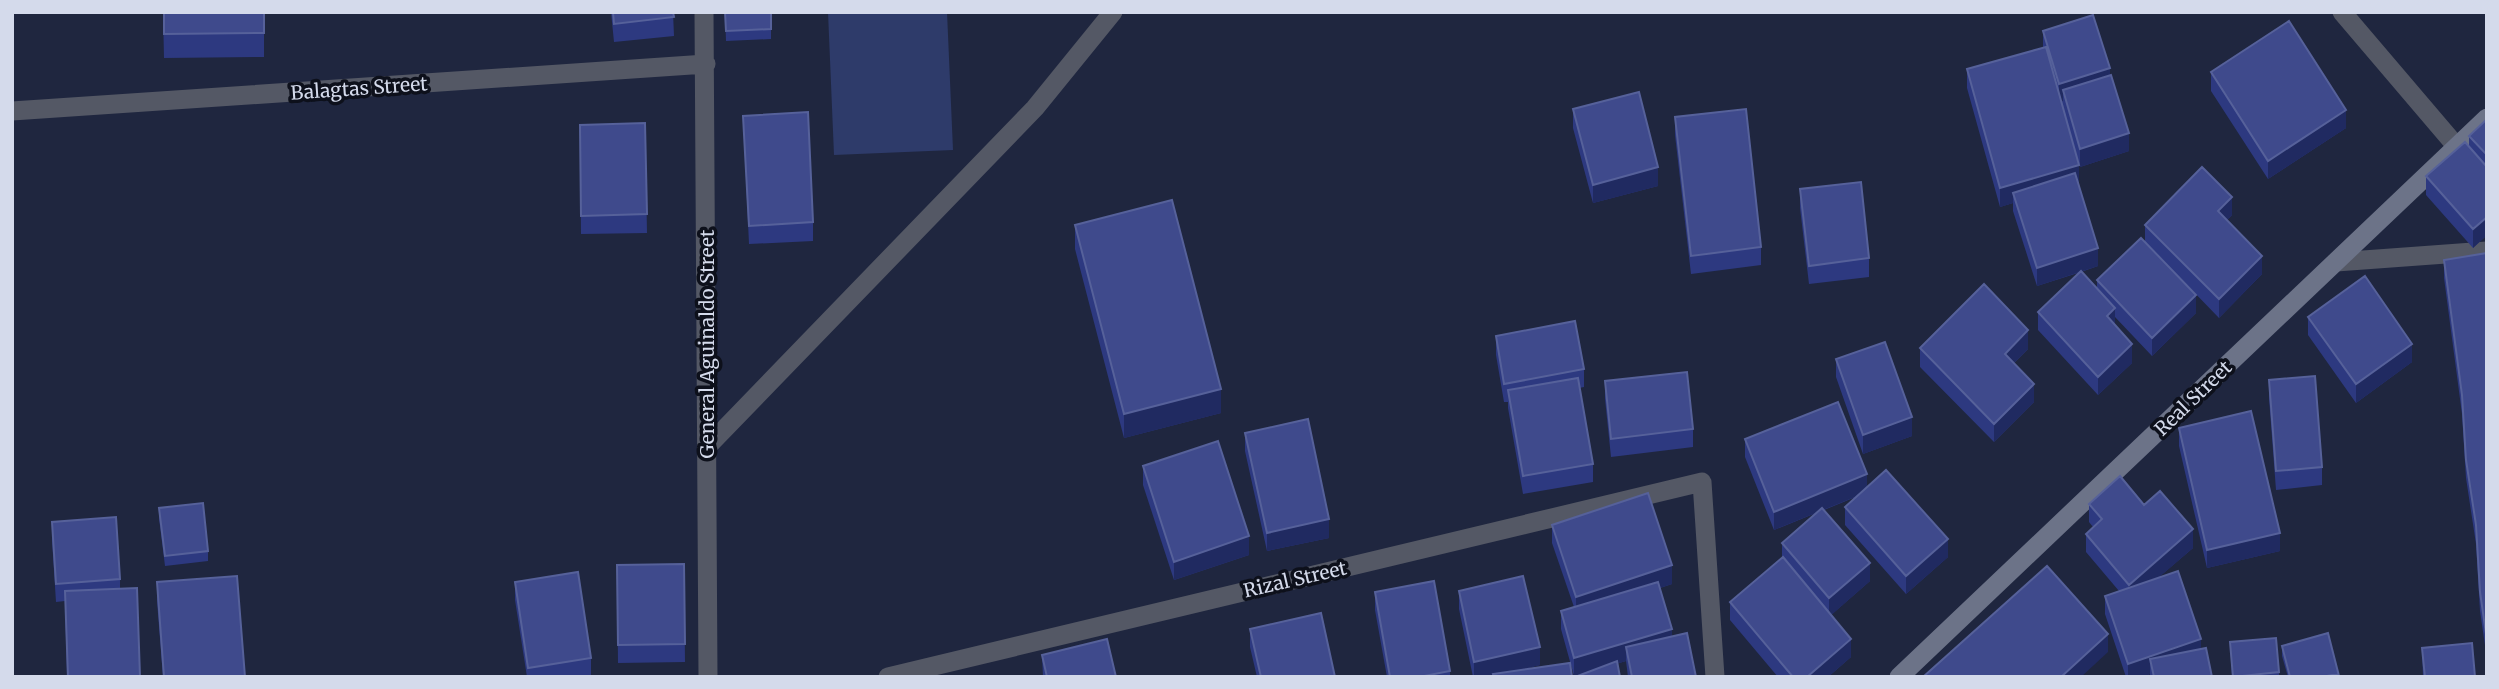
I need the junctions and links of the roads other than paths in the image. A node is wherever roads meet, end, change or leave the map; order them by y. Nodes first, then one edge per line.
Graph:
1 (704, 12) edge
2 (1113, 12) edge
3 (2342, 12) edge
4 (706, 64) junction
5 (12, 111) edge
6 (2487, 118) edge
7 (2457, 147) junction
8 (2487, 251) edge
9 (2336, 262) junction
10 (707, 447) junction
11 (708, 677) edge
12 (888, 677) edge
13 (1715, 677) edge
14 (1899, 677) edge

1 - 4 street, General Aguinaldo Street
2 - 10 street
3 - 7 street
4 - 5 street, Balagtas Street
4 - 10 street, General Aguinaldo Street
6 - 7 main road, Real Street
7 - 9 main road, Real Street
8 - 9 street
9 - 14 main road, Real Street
10 - 11 street, General Aguinaldo Street
12 - 13 street, Rizal Street

